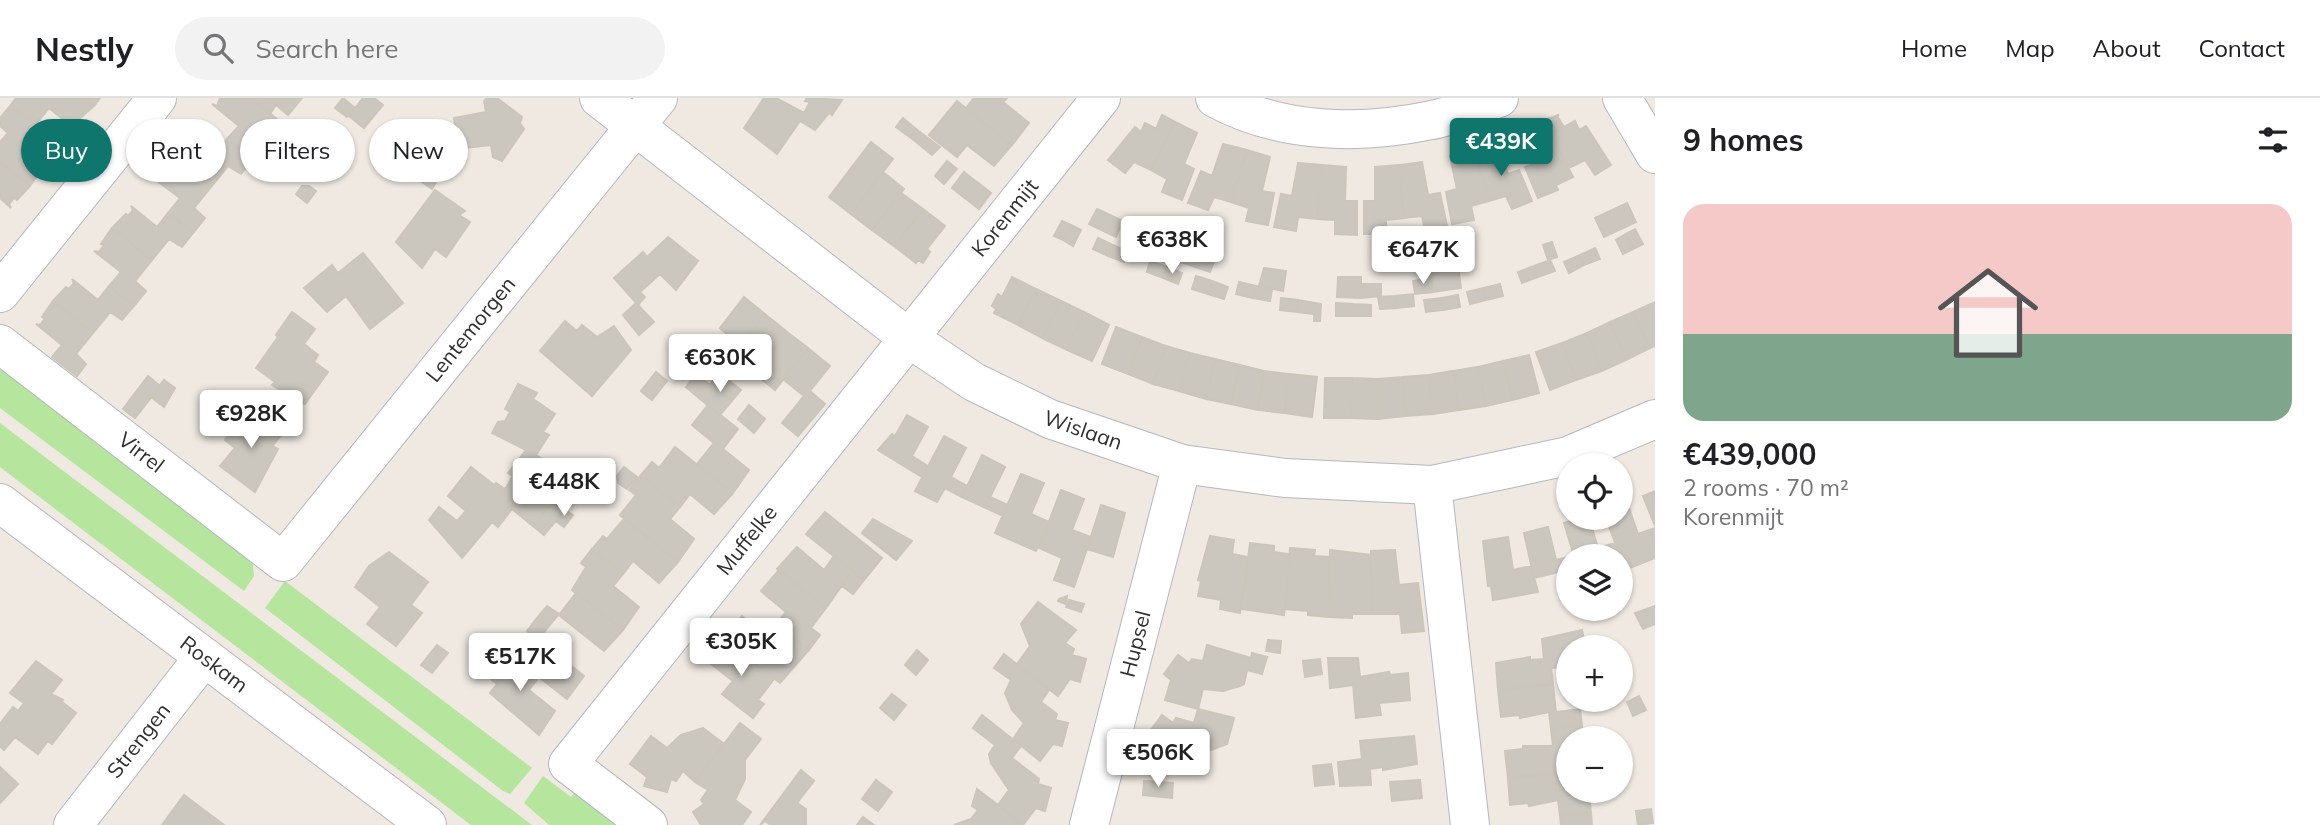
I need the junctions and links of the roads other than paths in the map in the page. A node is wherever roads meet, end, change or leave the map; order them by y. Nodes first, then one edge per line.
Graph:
1 (157, 98) edge
2 (599, 98) edge
3 (1101, 98) edge
4 (1215, 98) edge
5 (1499, 98) edge
6 (1622, 98) edge
7 (646, 112) edge
8 (1655, 154) edge
9 (0, 293) edge
10 (910, 339) junction
11 (0, 344) edge
12 (1655, 419) edge
13 (1182, 464) junction
14 (1432, 485) junction
15 (0, 503) edge
16 (283, 562) joint
17 (204, 657) junction
18 (73, 825) edge
19 (427, 825) edge
20 (648, 825) edge
21 (1089, 825) edge
22 (1470, 825) edge

1 - 9 street
2 - 7 street, Wislaan
3 - 10 street, Korenmijt
4 - 5 street
6 - 8 street
7 - 10 street, Wislaan
7 - 16 street, Lentemorgen
10 - 13 street, Wislaan
10 - 20 street, Muffelke
11 - 16 street, Virrel
12 - 14 street, Wislaan
13 - 14 street, Wislaan
13 - 21 street, Hupsel
14 - 22 street
15 - 17 street, Roskam
17 - 18 street, Strengen
17 - 19 street, Roskam

